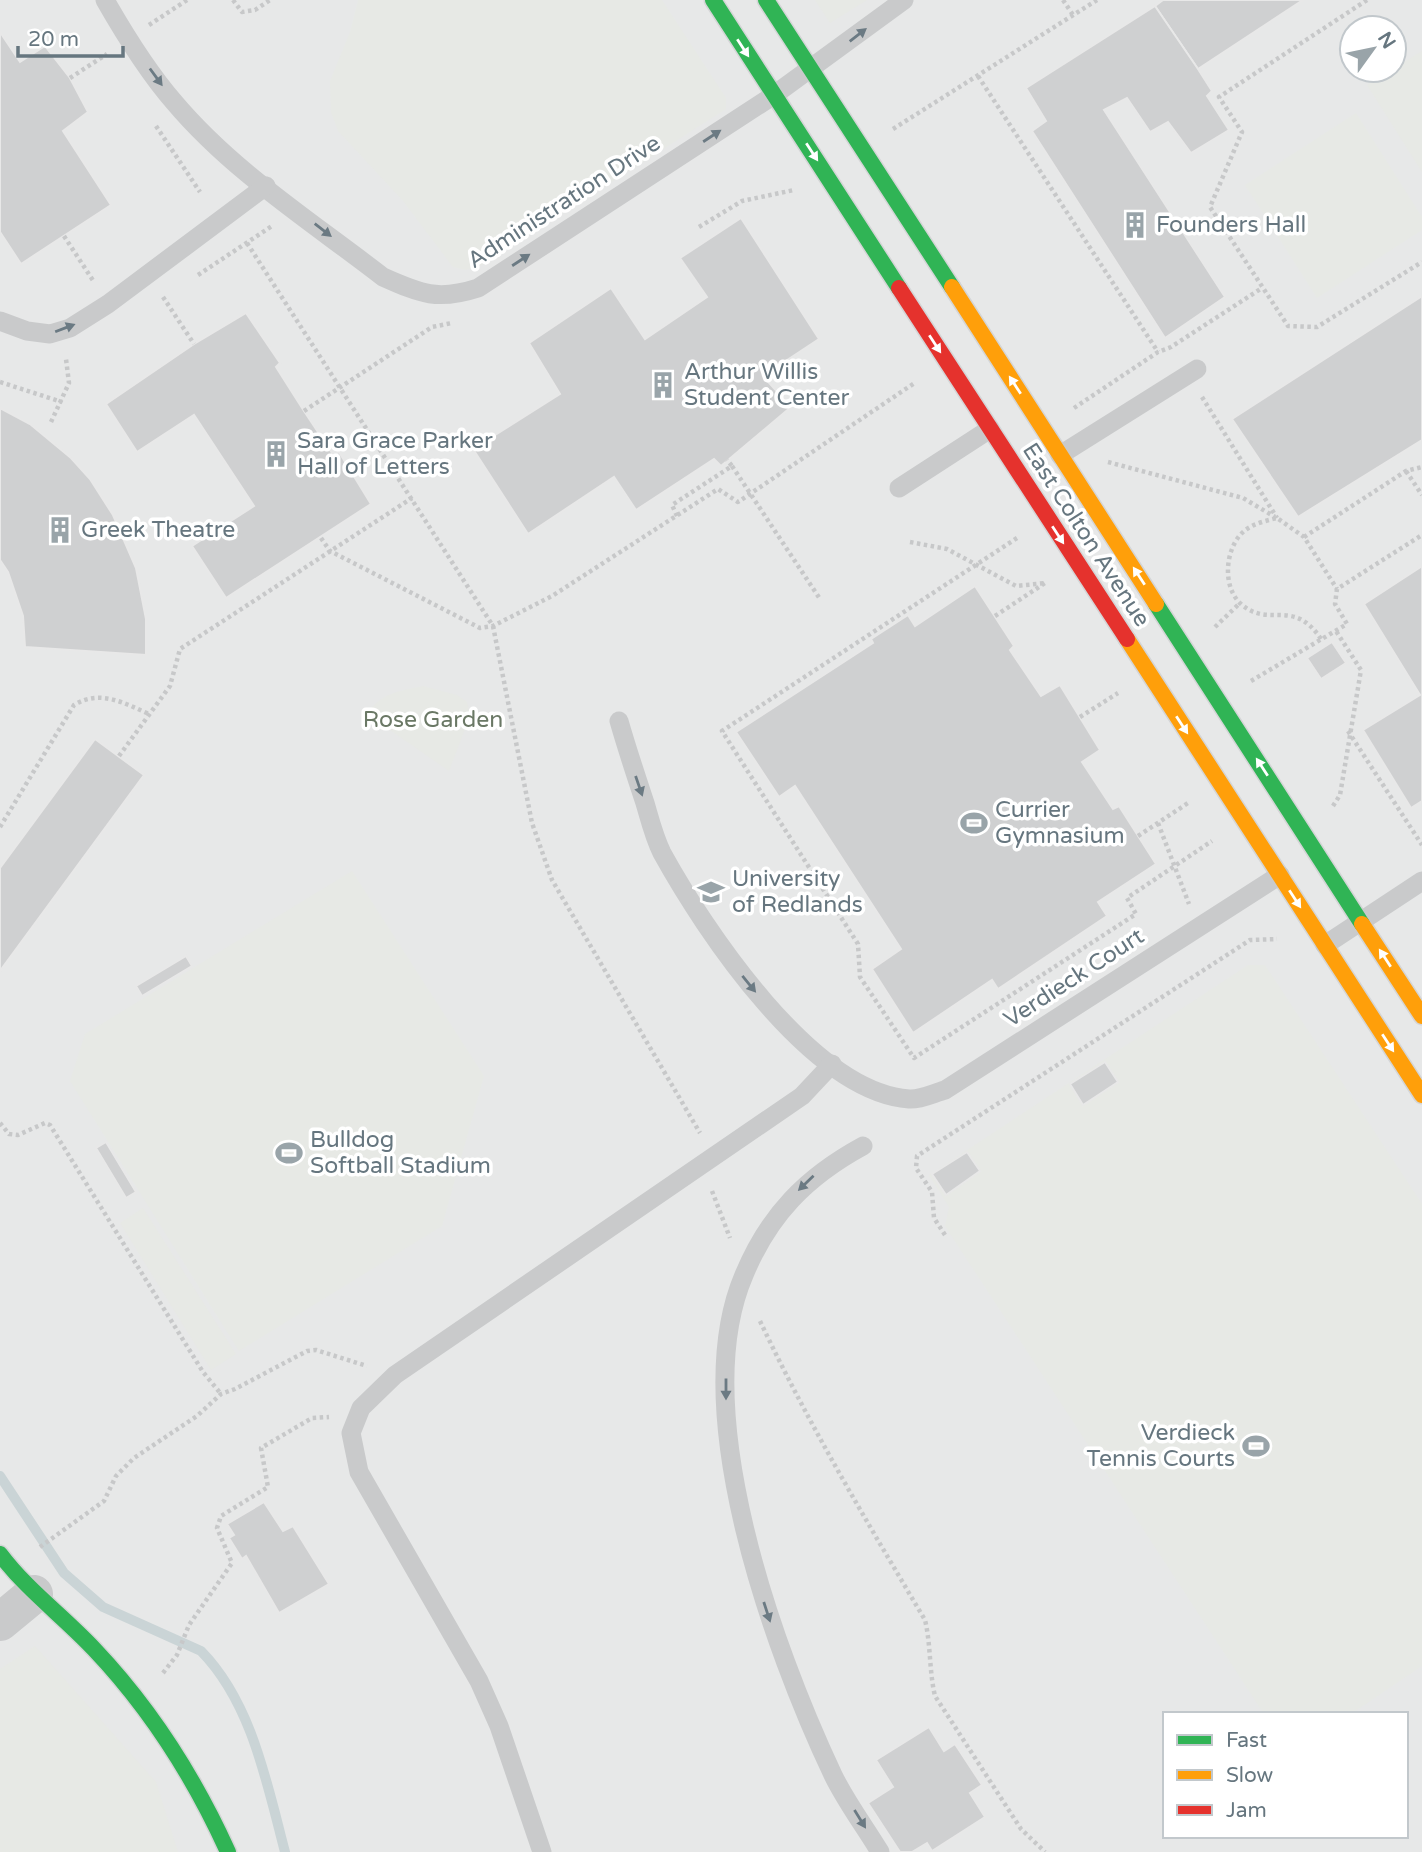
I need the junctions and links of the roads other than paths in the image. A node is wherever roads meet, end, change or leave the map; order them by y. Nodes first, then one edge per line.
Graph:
1 (105, 0) edge
2 (713, 0) edge
3 (766, 0) edge
4 (904, 0) edge
5 (810, 69) junction
6 (774, 95) junction
7 (266, 186) junction
8 (0, 321) edge
9 (1192, 372) road end
10 (990, 429) junction
11 (1060, 455) junction
12 (899, 488) dead end
13 (619, 721) dead end
14 (1280, 876) junction
15 (1422, 881) edge
16 (1361, 921) junction
17 (1325, 945) junction
18 (1422, 1016) edge
19 (832, 1065) junction
20 (1422, 1095) edge
21 (863, 1146) dead end
22 (0, 1555) edge
23 (34, 1594) junction
24 (0, 1622) edge
25 (228, 1852) edge
26 (542, 1852) edge
27 (880, 1852) edge

1 -> 7 lane, Administration Drive
2 -> 6 street, East Colton Avenue
3 - 5 street, East Colton Avenue
5 -> 4 lane, Administration Drive
5 - 6 lane, Administration Drive
11 -> 5 street, East Colton Avenue
7 -> 6 lane, Administration Drive
6 -> 10 street, East Colton Avenue
8 -> 7 lane
9 - 11 lane
10 - 12 lane
10 -> 14 street, East Colton Avenue
16 -> 11 street, East Colton Avenue
13 -> 19 lane
14 -> 17 street, East Colton Avenue
14 - 19 lane, Verdieck Court
15 - 16 lane
16 - 17 lane
18 -> 16 street, East Colton Avenue
17 -> 20 street, East Colton Avenue
19 - 26 lane
21 -> 27 lane
22 - 23 street
23 - 24 street
23 - 25 street

